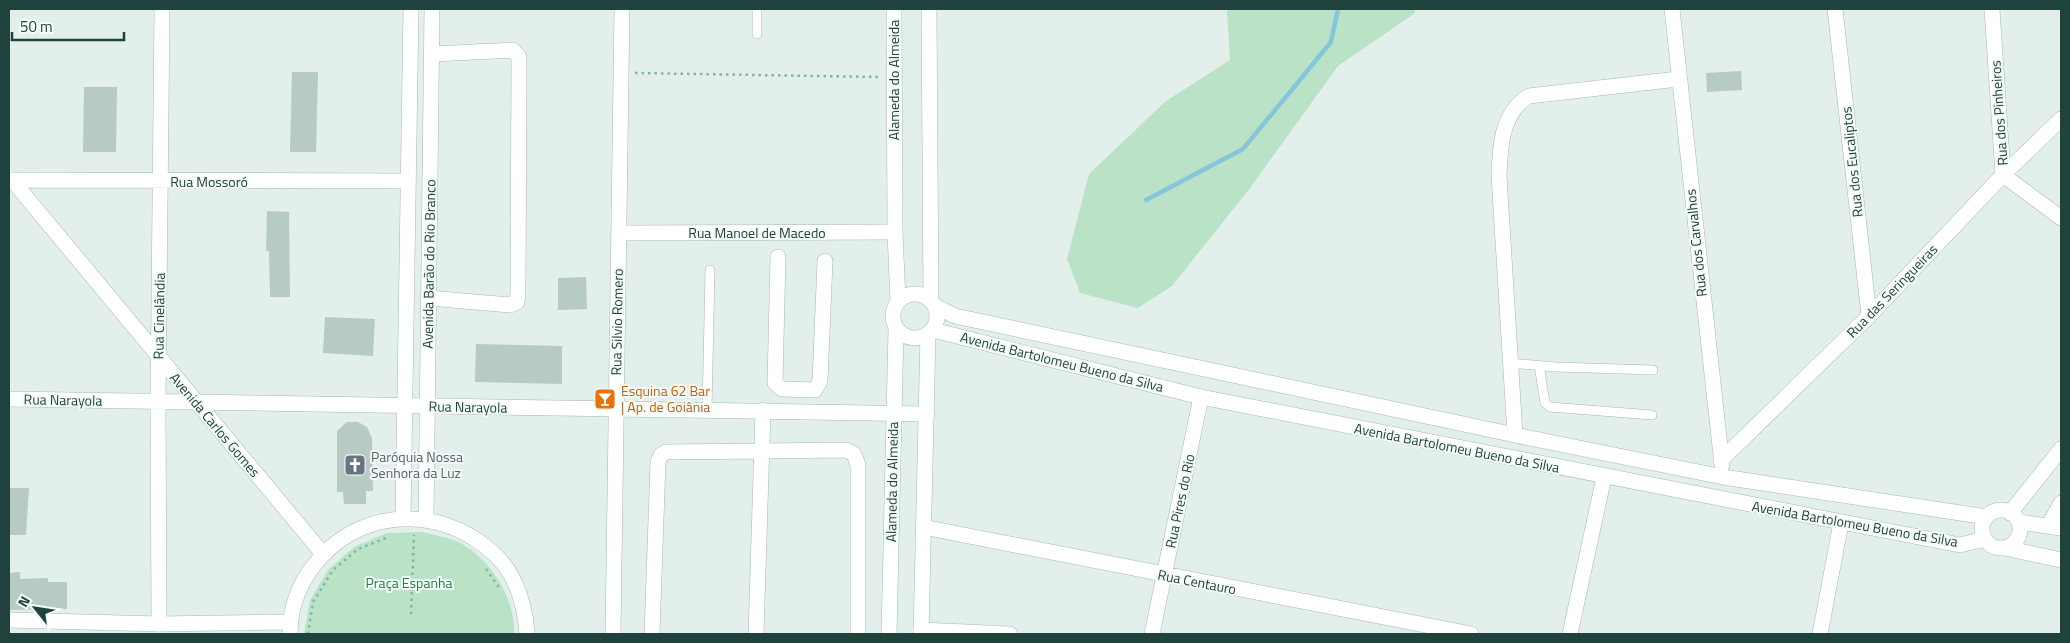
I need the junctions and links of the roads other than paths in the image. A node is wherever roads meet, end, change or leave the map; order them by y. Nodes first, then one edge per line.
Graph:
1 (162, 9) edge
2 (411, 9) edge
3 (432, 9) edge
4 (622, 9) edge
5 (757, 9) edge
6 (894, 9) edge
7 (929, 9) edge
8 (1672, 9) edge
9 (1835, 9) edge
10 (1992, 9) edge
11 (757, 34) dead end
12 (432, 54) junction
13 (1678, 79) junction
14 (2061, 119) edge
15 (2003, 175) junction
16 (10, 180) edge
17 (160, 182) junction
18 (408, 182) junction
19 (2061, 218) edge
20 (895, 232) junction
21 (619, 233) junction
22 (778, 258) dead end
23 (825, 261) dead end
24 (710, 270) dead end
25 (429, 298) junction
26 (898, 302) junction
27 (933, 303) junction
28 (1869, 316) junction
29 (896, 330) junction
30 (930, 332) junction
31 (158, 357) junction
32 (1509, 363) junction
33 (1539, 365) junction
34 (1652, 370) dead end
35 (797, 390) junction
36 (1201, 397) junction
37 (9, 399) edge
38 (158, 402) junction
39 (197, 402) junction
40 (404, 406) junction
41 (427, 407) junction
42 (616, 409) junction
43 (708, 410) junction
44 (762, 410) junction
45 (798, 411) junction
46 (893, 412) junction
47 (927, 414) junction
48 (1652, 415) dead end
49 (1515, 435) junction
50 (2061, 449) edge
51 (763, 452) junction
52 (1721, 460) junction
53 (1604, 477) junction
54 (1723, 477) junction
55 (2061, 504) edge
56 (403, 517) junction
57 (1987, 517) junction
58 (426, 518) junction
59 (2014, 518) junction
60 (1840, 523) junction
61 (923, 527) junction
62 (2055, 527) edge
63 (1985, 539) junction
64 (2005, 548) junction
65 (323, 554) junction
66 (2061, 560) edge
67 (1164, 576) junction
68 (9, 620) edge
69 (159, 624) junction
70 (290, 628) edge
71 (921, 632) edge
72 (951, 633) edge
73 (527, 634) edge
74 (613, 634) edge
75 (652, 634) edge
76 (756, 634) edge
77 (858, 634) edge
78 (889, 634) edge
79 (1010, 634) edge
80 (1152, 634) edge
81 (1470, 634) edge
82 (1570, 634) edge
83 (1820, 634) edge

1 - 17 street, Rua Cinelândia
2 - 18 street, Avenida Barão do Rio Branco
3 - 12 street, Avenida Barão do Rio Branco
4 - 21 street, Rua Silvio Romero
5 - 11 lane
6 - 20 street, Alameda do Almeida
7 - 27 street
8 - 13 street, Rua dos Carvalhos
9 - 28 street, Rua dos Eucaliptos
10 - 15 street, Rua dos Pinheiros
12 - 25 street, Avenida Barão do Rio Branco
12 - 25 street
13 - 32 street
13 - 52 street, Rua dos Carvalhos
14 - 15 street, Rua das Seringueiras
15 - 19 street, Rua dos Pinheiros
15 - 28 street, Rua das Seringueiras
16 - 17 street, Rua Mossoró
16 - 31 street, Avenida Carlos Gomes
17 - 18 street, Rua Mossoró
17 - 31 street, Rua Cinelândia
18 - 40 street, Avenida Barão do Rio Branco
20 - 21 street, Rua Manoel de Macedo
20 - 26 street, Alameda do Almeida
21 - 42 street, Rua Silvio Romero
22 - 35 street
23 - 35 street
24 - 43 lane
25 - 41 street, Avenida Barão do Rio Branco
26 - 27 street
26 - 29 street
27 - 30 street
27 - 49 street, Avenida Bartolomeu Bueno da Silva
28 - 52 street, Rua das Seringueiras
29 - 30 street
29 - 46 street, Alameda do Almeida
30 - 36 street, Avenida Bartolomeu Bueno da Silva
30 - 47 street
31 - 38 street, Rua Cinelândia
31 - 39 street, Avenida Carlos Gomes
32 - 33 lane
32 - 49 street
33 - 34 lane
33 - 48 lane
35 - 45 street
36 - 53 street, Avenida Bartolomeu Bueno da Silva
36 - 67 street, Rua Pires do Rio
37 - 38 street, Rua Narayola
38 - 39 street, Rua Narayola
38 - 69 street, Rua Cinelândia
39 - 40 street, Rua Narayola
39 - 65 street, Avenida Carlos Gomes
40 - 41 street, Rua Narayola
40 - 56 street, Avenida Barão do Rio Branco
41 - 42 street, Rua Narayola
41 - 58 street, Avenida Barão do Rio Branco
42 - 43 street, Rua Narayola
42 - 74 street, Rua Silvio Romero
43 - 44 street, Rua Narayola
44 - 45 street, Rua Narayola
44 - 51 street
45 - 46 street, Rua Narayola
46 - 47 street, Rua Narayola
46 - 78 street, Alameda do Almeida
47 - 61 street
49 - 54 street, Avenida Bartolomeu Bueno da Silva
50 - 59 street
51 - 75 street
51 - 76 street
51 - 77 street
52 - 54 street, Rua dos Carvalhos
53 - 60 street, Avenida Bartolomeu Bueno da Silva
53 - 82 street
54 - 57 street, Avenida Bartolomeu Bueno da Silva
55 - 62 street
56 - 58 street
56 - 65 street
57 - 59 street, Avenida Bartolomeu Bueno da Silva
57 - 63 street
58 - 73 street
59 - 62 street, Avenida Bartolomeu Bueno da Silva
59 - 64 street
60 - 63 street, Avenida Bartolomeu Bueno da Silva
60 - 83 street
61 - 67 street, Rua Centauro
61 - 71 street
63 - 64 street
64 - 66 street
65 - 70 street
67 - 80 street, Rua Pires do Rio
67 - 81 street, Rua Centauro
68 - 69 street
69 - 70 street
71 - 72 street
72 - 79 street

